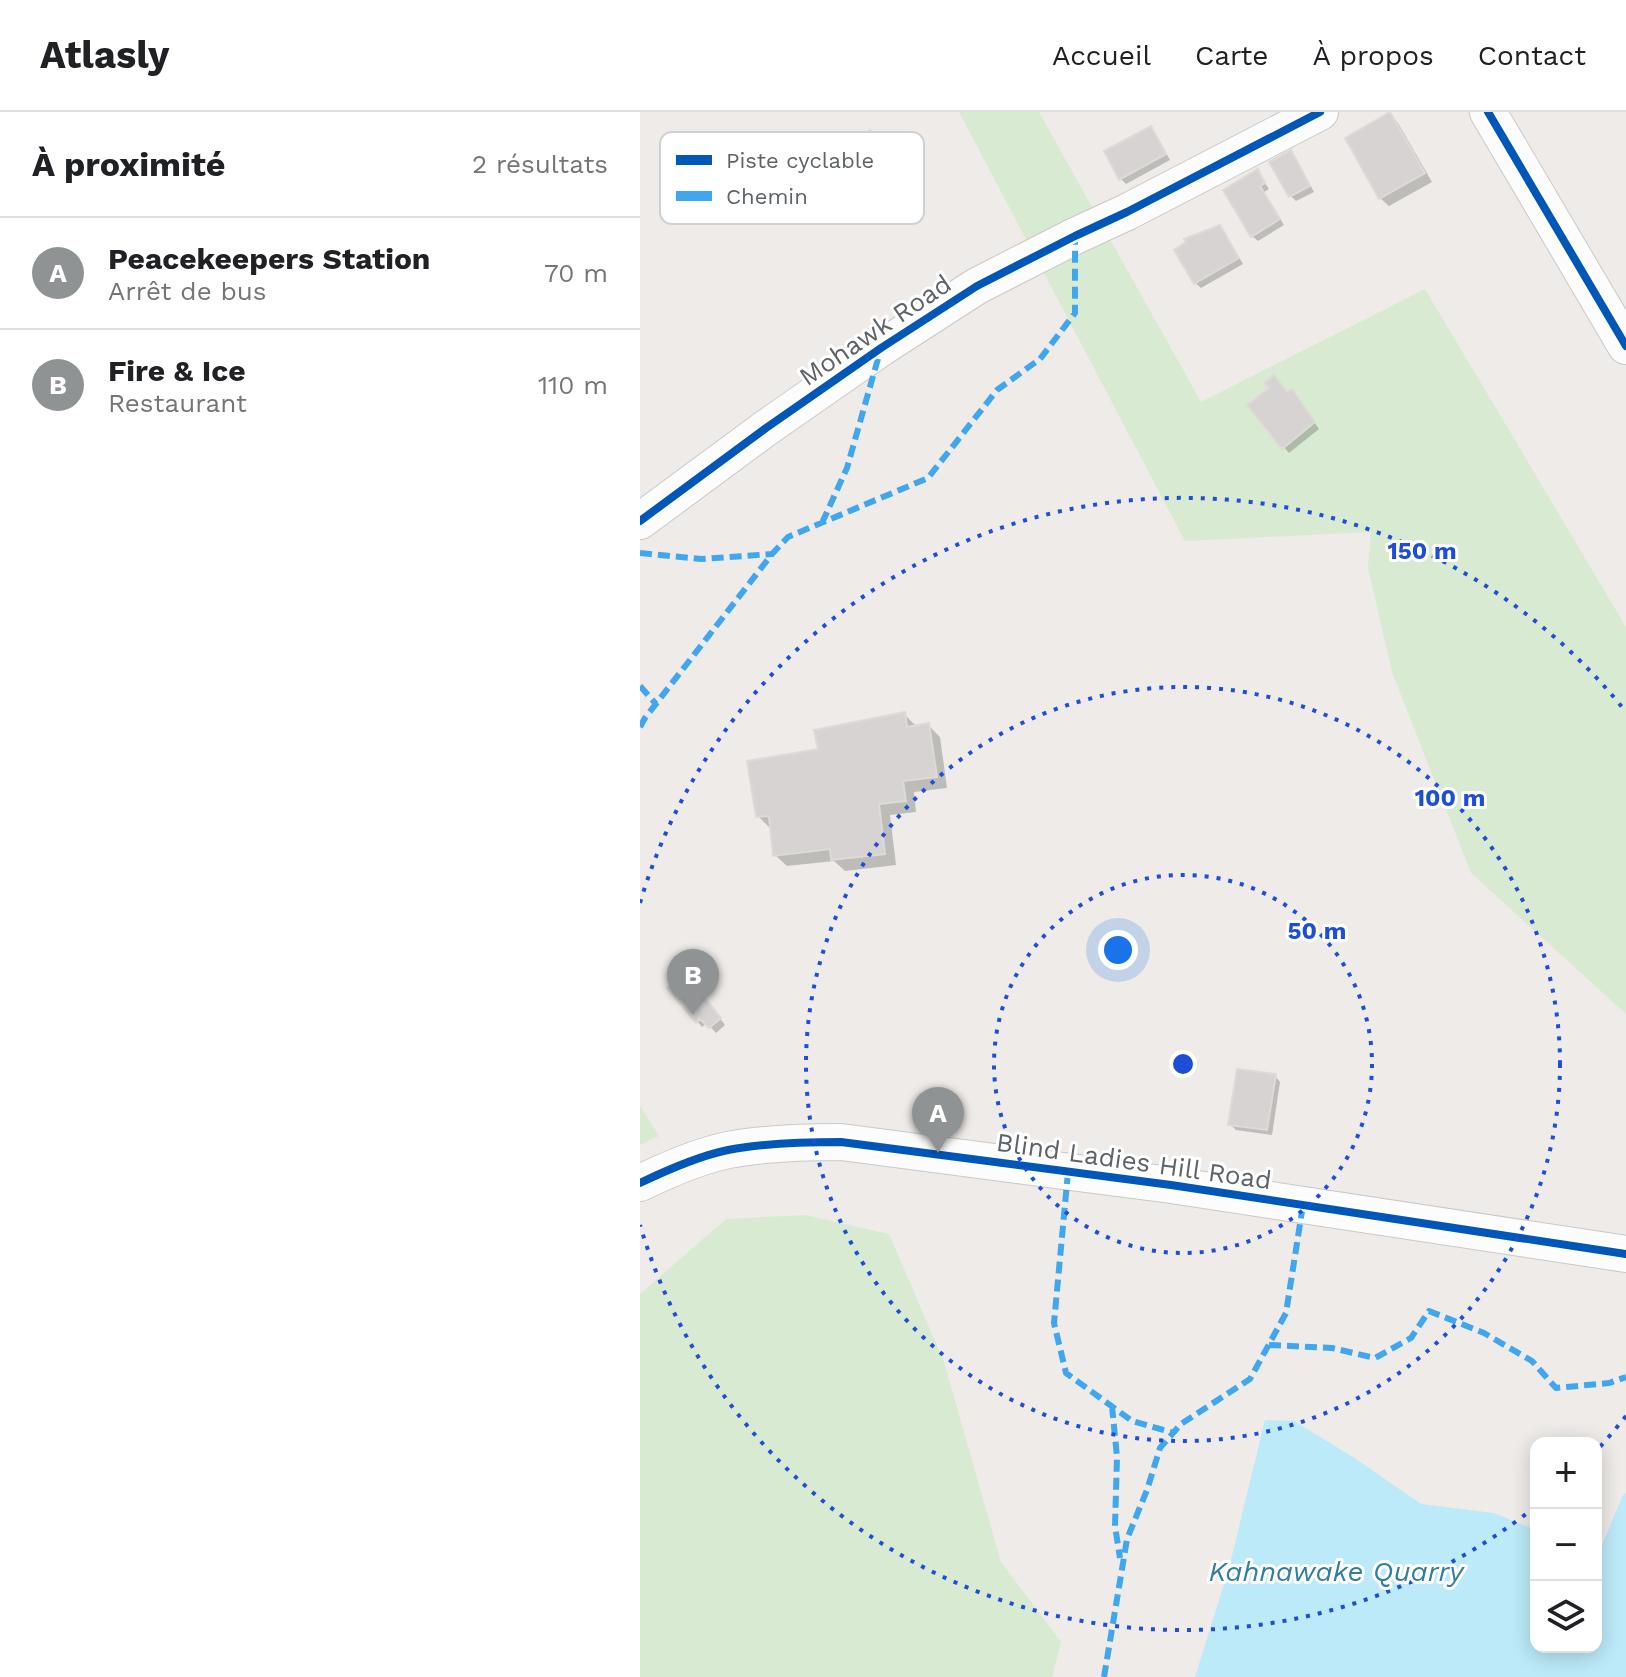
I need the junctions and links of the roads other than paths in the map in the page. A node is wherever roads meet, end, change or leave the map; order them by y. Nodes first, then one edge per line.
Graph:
1 (1320, 112) edge
2 (1488, 112) edge
3 (1626, 346) edge
4 (640, 521) edge
5 (640, 1183) edge
6 (1626, 1254) edge

1 - 4 street, Mohawk Road
2 - 3 street
5 - 6 street, Blind Ladies Hill Road

